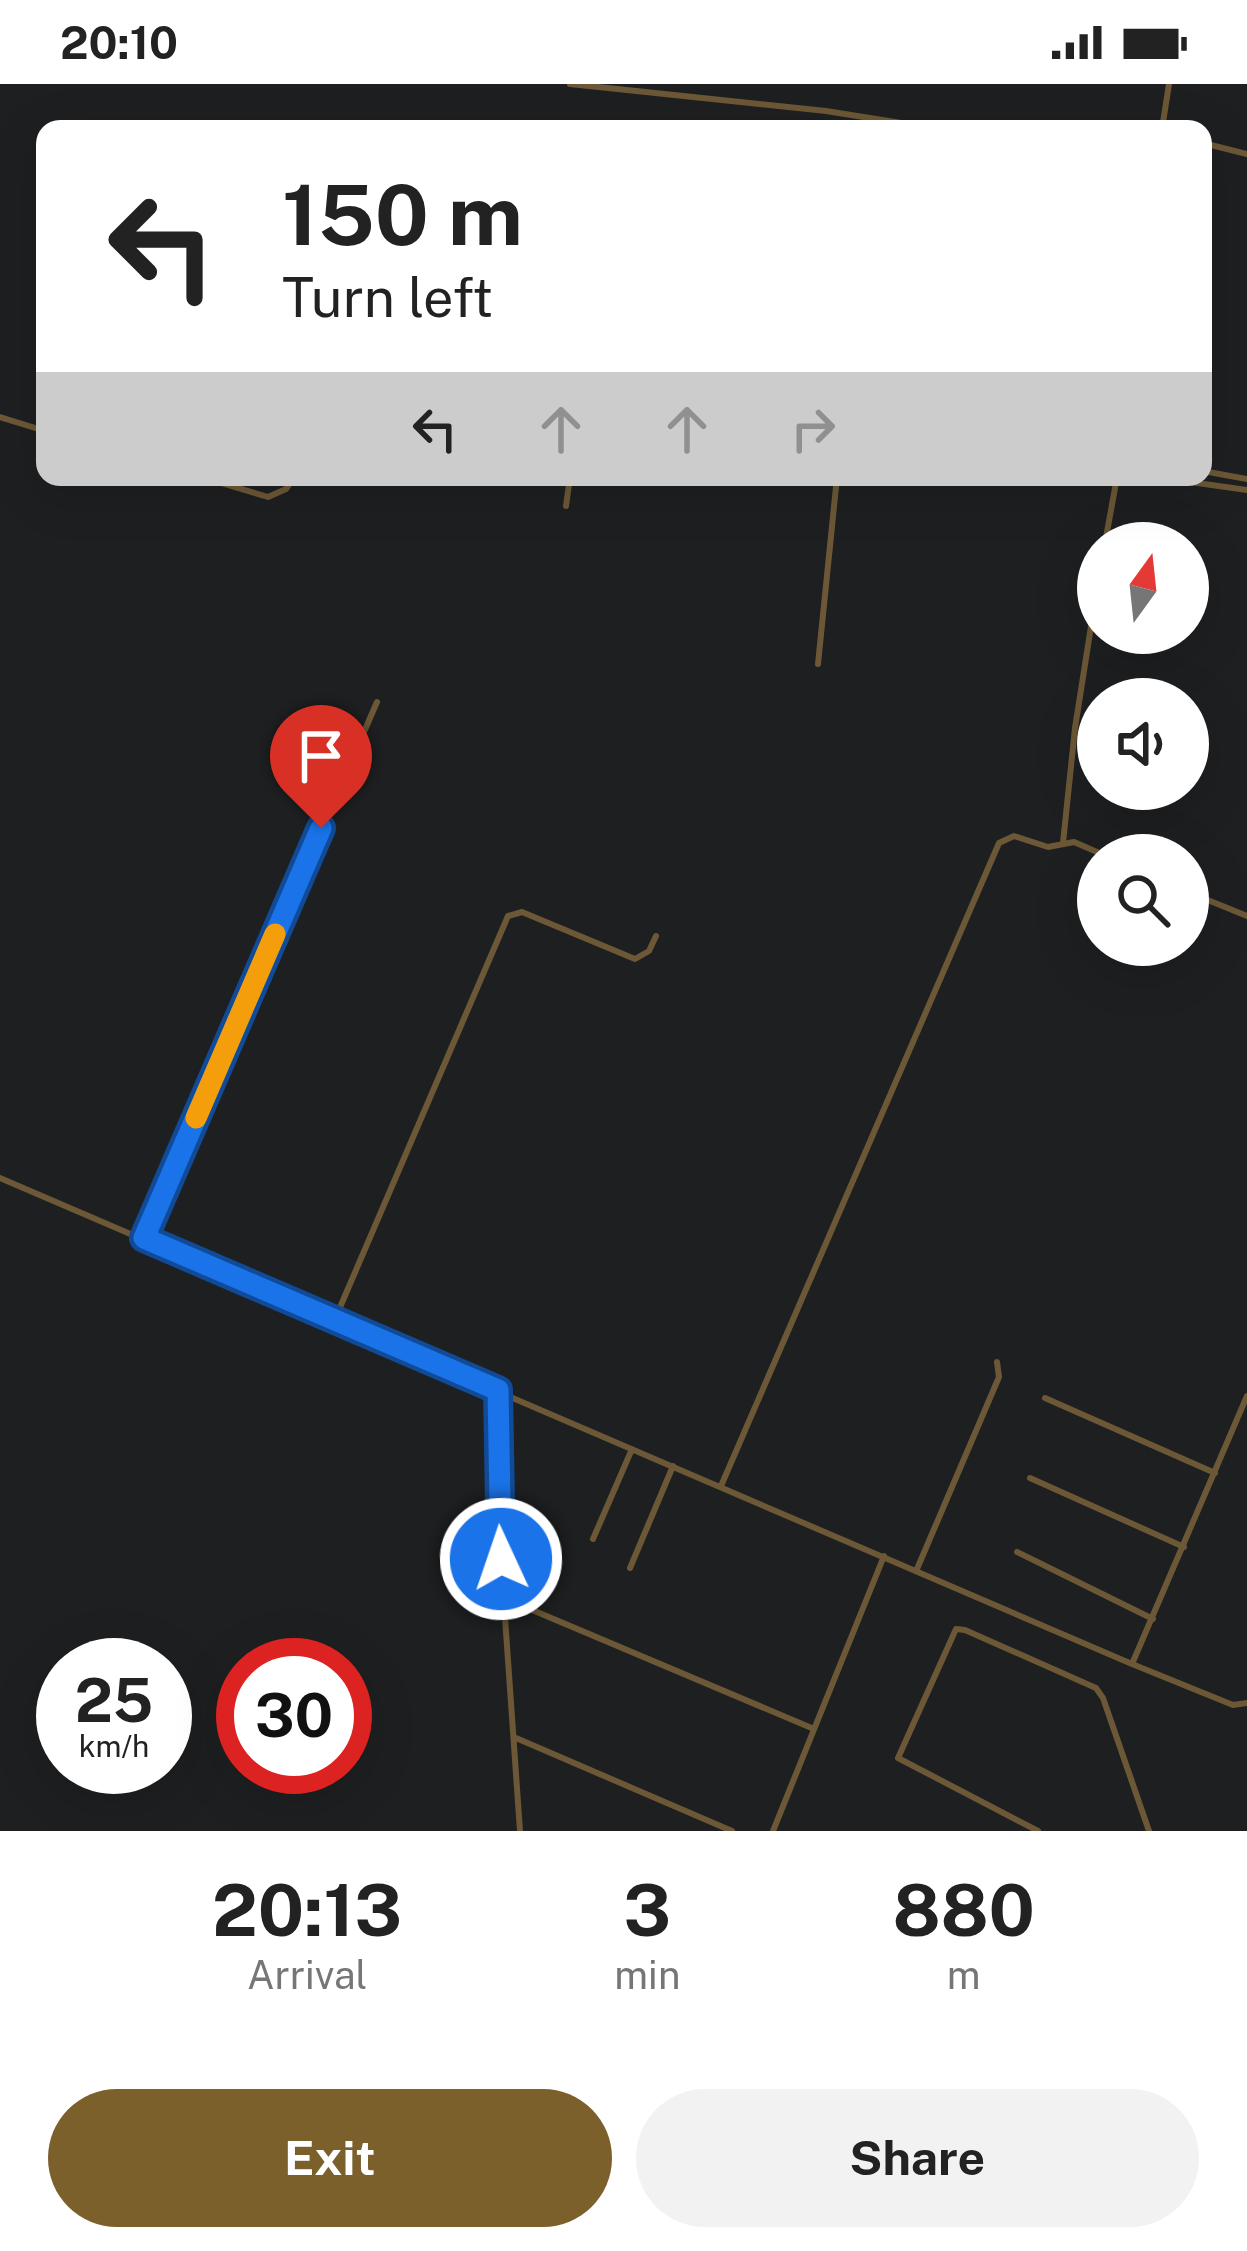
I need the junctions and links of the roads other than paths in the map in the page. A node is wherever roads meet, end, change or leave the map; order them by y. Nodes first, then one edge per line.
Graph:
1 (569, 84) edge
2 (1169, 84) edge
3 (885, 120) edge
4 (1163, 120) edge
5 (1212, 145) edge
6 (1247, 154) edge
7 (0, 417) edge
8 (36, 428) edge
9 (1212, 473) edge
10 (1247, 479) edge
11 (1212, 485) edge
12 (231, 486) edge
13 (288, 486) edge
14 (569, 486) edge
15 (835, 486) edge
16 (1115, 486) edge
17 (1247, 490) edge
18 (566, 506) dead end
19 (1109, 522) edge
20 (1087, 654) edge
21 (818, 664) dead end
22 (377, 702) dead end
23 (1063, 843) junction
24 (1077, 843) edge
25 (1209, 901) edge
26 (1247, 916) edge
27 (656, 936) dead end
28 (0, 1178) edge
29 (144, 1238) junction
30 (335, 1319) junction
31 (997, 1362) dead end
32 (498, 1390) junction
33 (1247, 1396) edge
34 (1046, 1398) dead end
35 (632, 1448) junction
36 (673, 1465) junction
37 (1216, 1473) junction
38 (1030, 1478) dead end
39 (721, 1486) junction
40 (593, 1539) dead end
41 (1184, 1547) junction
42 (1017, 1552) dead end
43 (884, 1556) junction
44 (630, 1568) dead end
45 (917, 1570) junction
46 (504, 1598) junction
47 (1153, 1618) junction
48 (1132, 1664) junction
49 (1247, 1703) edge
50 (814, 1730) junction
51 (515, 1738) junction
52 (520, 1831) edge
53 (732, 1831) edge
54 (773, 1831) edge
55 (1038, 1831) edge
56 (1149, 1831) edge

1 - 3 street
2 - 4 street
5 - 6 street
7 - 8 street
9 - 10 street
11 - 17 street
12 - 13 street
14 - 18 street
15 - 21 street
16 - 19 street
20 - 23 street
22 - 29 street
23 - 24 street
23 - 39 street
25 - 26 street
27 - 30 street
28 - 29 street
29 - 30 street
30 - 32 street
31 - 45 street
32 - 35 street
32 - 46 street
33 - 37 street
34 - 37 street
35 - 36 street
35 - 40 street
36 - 39 street
36 - 44 street
37 - 41 street
38 - 41 street
39 - 43 street
41 - 47 street
42 - 47 street
43 - 45 street
43 - 50 street
45 - 48 street
46 - 50 street
46 - 51 street
47 - 48 street
48 - 49 street
50 - 54 street
51 - 52 street
51 - 53 street
55 - 56 street

